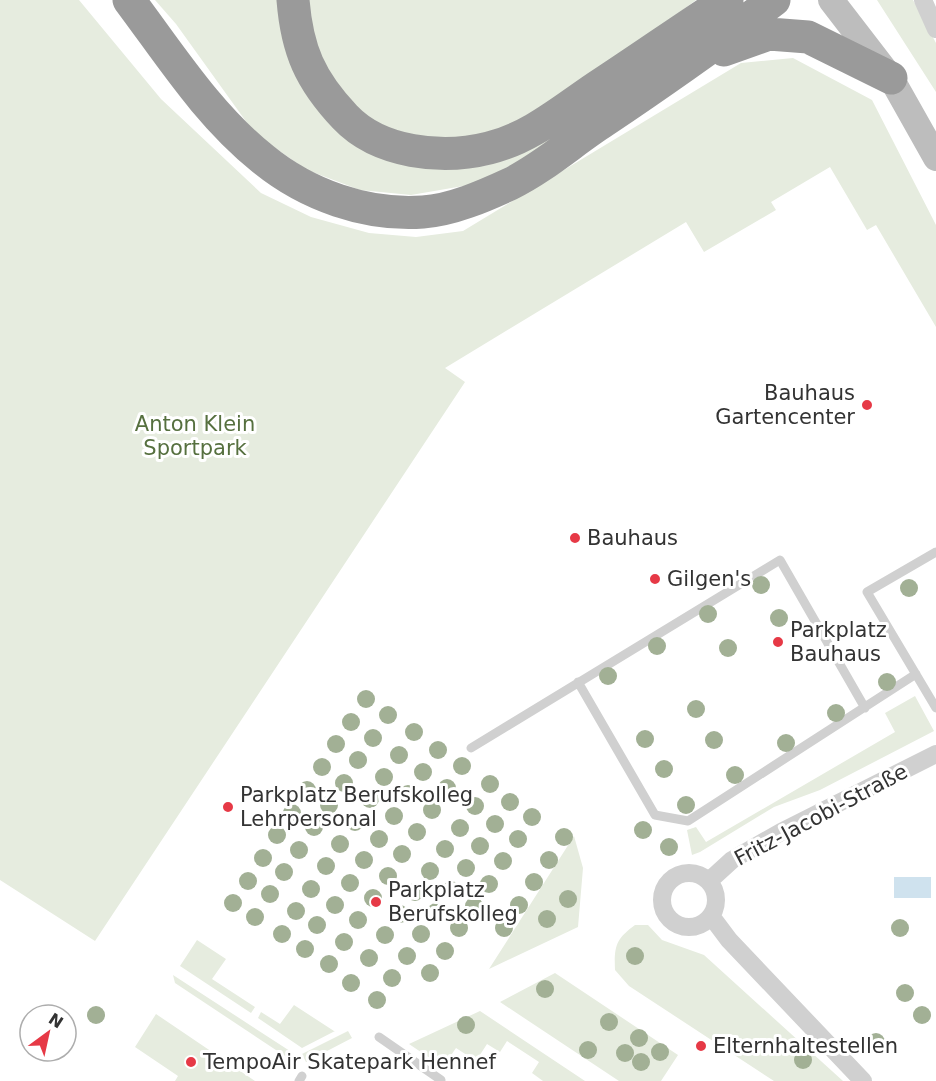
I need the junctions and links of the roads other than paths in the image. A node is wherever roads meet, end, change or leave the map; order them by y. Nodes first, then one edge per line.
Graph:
1 (129, 0) edge
2 (293, 0) edge
3 (774, 0) edge
4 (831, 0) edge
5 (923, 0) edge
6 (722, 2) edge
7 (936, 28) edge
8 (692, 62) junction
9 (891, 78) junction
10 (936, 158) edge
11 (936, 552) edge
12 (916, 674) junction
13 (578, 682) junction
14 (865, 708) junction
15 (936, 708) edge
16 (471, 748) dead end
17 (936, 754) edge
18 (709, 881) junction
19 (711, 916) junction
20 (379, 1037) dead end
21 (441, 1080) edge
22 (863, 1081) edge

1 - 8 highway
2 - 6 highway
3 - 8 highway
4 - 9 main road
5 - 7 street
8 - 9 highway
9 - 10 main road
11 - 12 lane
12 - 14 lane
12 - 15 lane
13 - 14 lane
13 - 14 lane
13 - 16 lane
17 - 18 street, Fritz-Jacobi-Straße
18 - 19 street
18 - 19 street
19 - 22 street
20 - 21 lane

